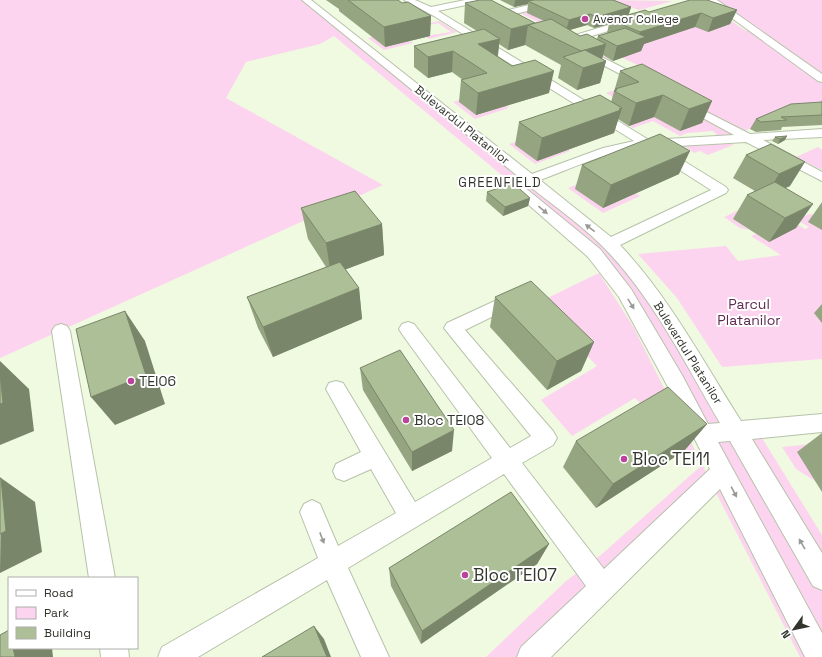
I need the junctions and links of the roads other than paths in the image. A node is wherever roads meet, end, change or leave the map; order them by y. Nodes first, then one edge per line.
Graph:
1 (306, 0) edge
2 (408, 0) edge
3 (477, 0) edge
4 (560, 0) edge
5 (711, 0) edge
6 (500, 6) edge
7 (430, 10) junction
8 (511, 12) junction
9 (644, 18) edge
10 (525, 20) edge
11 (552, 34) edge
12 (565, 41) junction
13 (822, 79) edge
14 (650, 86) edge
15 (676, 100) edge
16 (822, 133) edge
17 (748, 138) junction
18 (648, 145) junction
19 (822, 177) edge
20 (521, 182) junction
21 (609, 244) junction
22 (524, 294) edge
23 (408, 329) dead end
24 (61, 331) dead end
25 (336, 389) dead end
26 (822, 423) edge
27 (736, 432) junction
28 (704, 434) junction
29 (375, 456) junction
30 (508, 461) junction
31 (344, 471) dead end
32 (723, 471) junction
33 (312, 512) dead end
34 (412, 517) junction
35 (333, 564) junction
36 (102, 577) edge
37 (822, 577) edge
38 (603, 588) junction
39 (172, 657) edge
40 (375, 657) edge
41 (530, 657) edge
42 (820, 657) edge

1 - 20 street, Bulevardul Platanilor
2 - 7 street
3 - 7 street
4 - 8 street
5 - 13 street
6 - 8 street
7 - 18 street
8 - 10 street
9 - 12 street
11 - 12 street
12 - 14 street
15 - 17 street
16 - 17 street
17 - 18 street
17 - 19 street
18 - 20 street
18 - 21 street
21 -> 20 street, Bulevardul Platanilor
20 -> 28 street, Bulevardul Platanilor
21 - 27 street, Bulevardul Platanilor
22 - 30 street
23 - 30 street
24 - 36 street
25 - 29 street
26 - 27 street
27 - 28 street
37 -> 27 street, Bulevardul Platanilor
28 - 32 street, Bulevardul Platanilor
29 - 31 street
29 - 34 street
30 - 34 street
30 - 38 street
32 - 38 street
32 -> 42 street, Bulevardul Platanilor
33 -> 35 street
34 - 35 street
35 - 39 street
35 - 40 street
38 - 41 street

